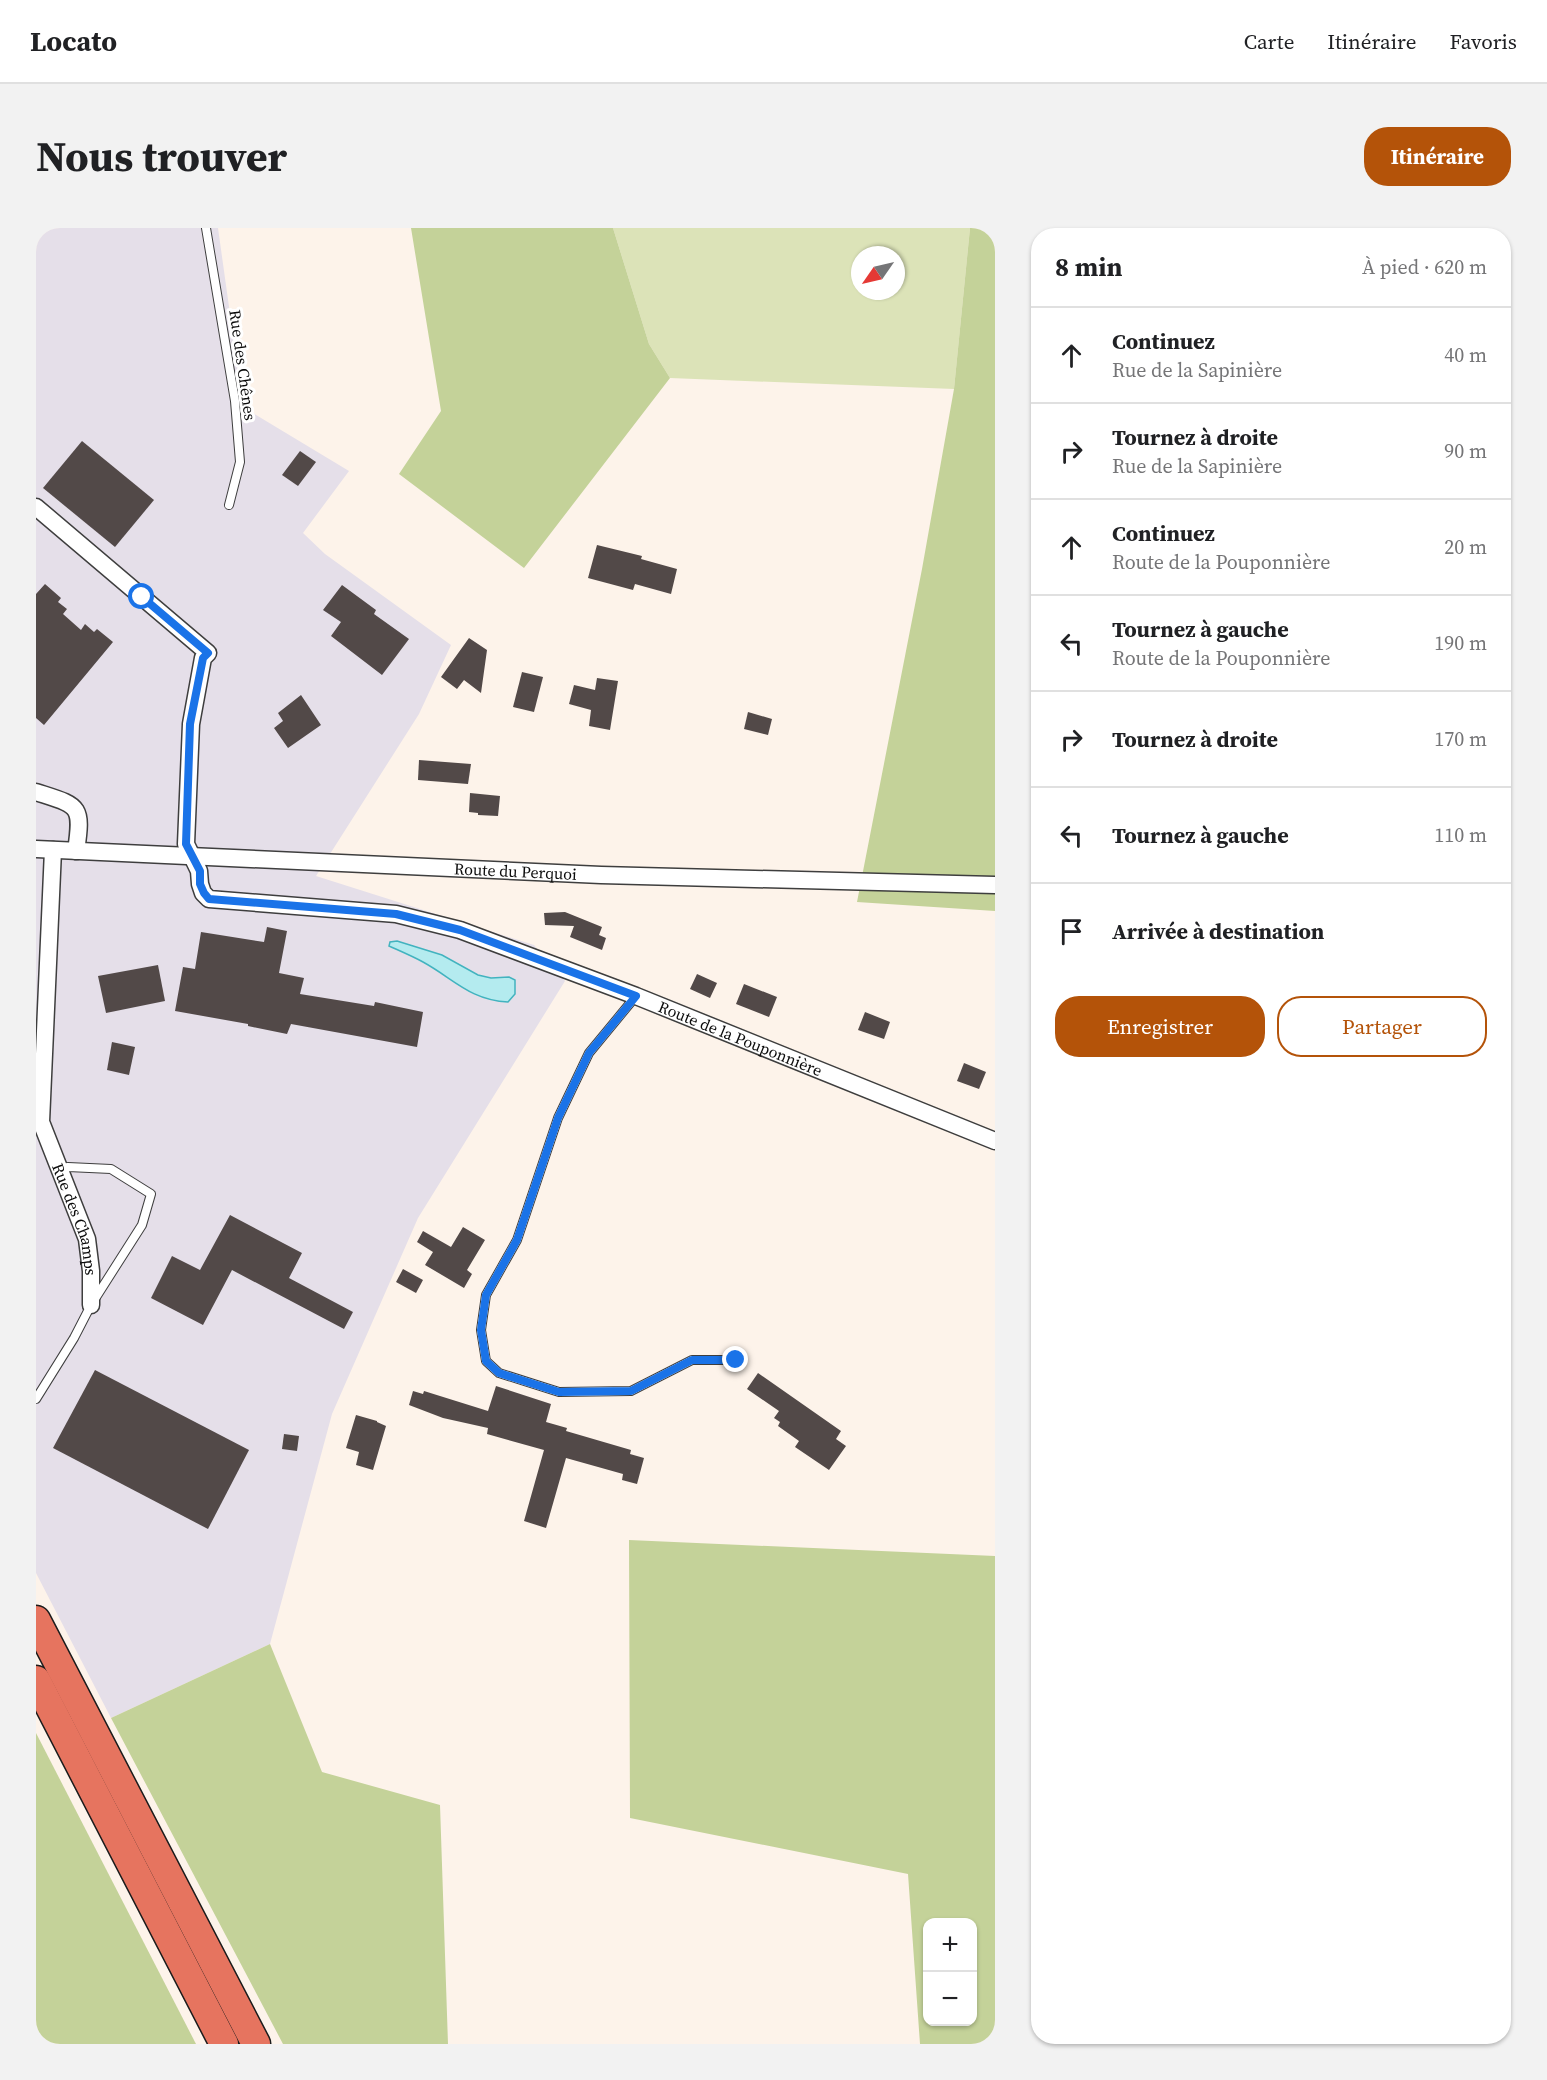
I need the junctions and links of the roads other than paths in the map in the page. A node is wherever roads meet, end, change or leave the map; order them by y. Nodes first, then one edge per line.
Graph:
1 (206, 228) edge
2 (229, 505) dead end
3 (36, 507) edge
4 (36, 792) edge
5 (44, 850) edge
6 (76, 851) junction
7 (194, 857) junction
8 (995, 885) edge
9 (636, 996) junction
10 (995, 1140) edge
11 (60, 1169) junction
12 (91, 1305) junction
13 (736, 1360) dead end
14 (36, 1399) edge
15 (36, 1620) edge
16 (36, 1680) edge
17 (224, 2044) edge
18 (256, 2044) edge

1 - 2 lane, Rue des Chênes
3 - 7 street
4 - 6 street
5 - 6 street, Route du Perquoi
5 - 11 street, Rue des Champs
6 - 7 street, Route du Perquoi
7 - 8 street, Route du Perquoi
7 - 9 street, Route de la Pouponnière
9 - 10 street, Route de la Pouponnière
9 - 13 lane
11 - 12 street, Rue des Champs
11 - 12 lane
12 - 14 lane
15 - 18 highway
16 - 17 highway

